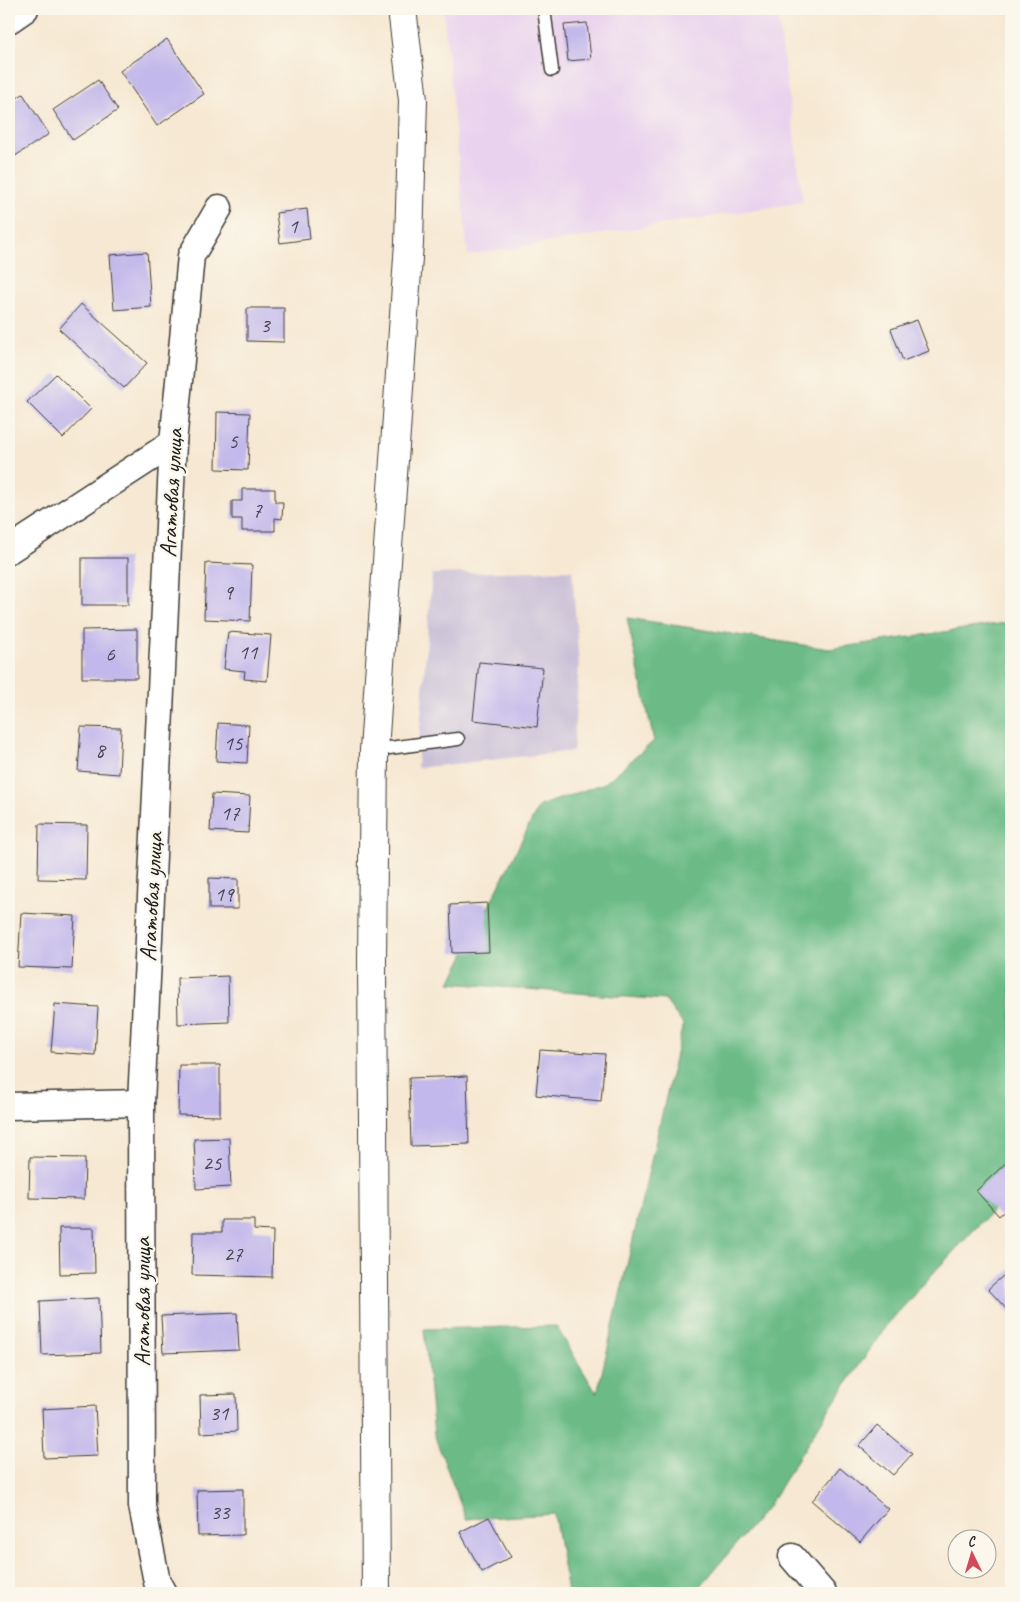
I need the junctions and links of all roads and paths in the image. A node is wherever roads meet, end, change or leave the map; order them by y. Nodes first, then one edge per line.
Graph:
1 (25, 9) edge
2 (402, 9) edge
3 (544, 9) edge
4 (9, 20) edge
5 (552, 70) dead end
6 (219, 208) dead end
7 (173, 443) junction
8 (9, 550) edge
9 (458, 739) dead end
10 (374, 750) junction
11 (141, 1103) junction
12 (9, 1106) edge
13 (792, 1557) dead end
14 (163, 1593) edge
15 (376, 1593) edge
16 (823, 1593) edge

1 - 4 street
2 - 10 street
3 - 5 lane
6 - 7 street, Агатовая улица
7 - 8 street
7 - 11 street, Агатовая улица
9 - 10 lane
10 - 15 street
11 - 12 street
11 - 14 street, Агатовая улица
13 - 16 street

